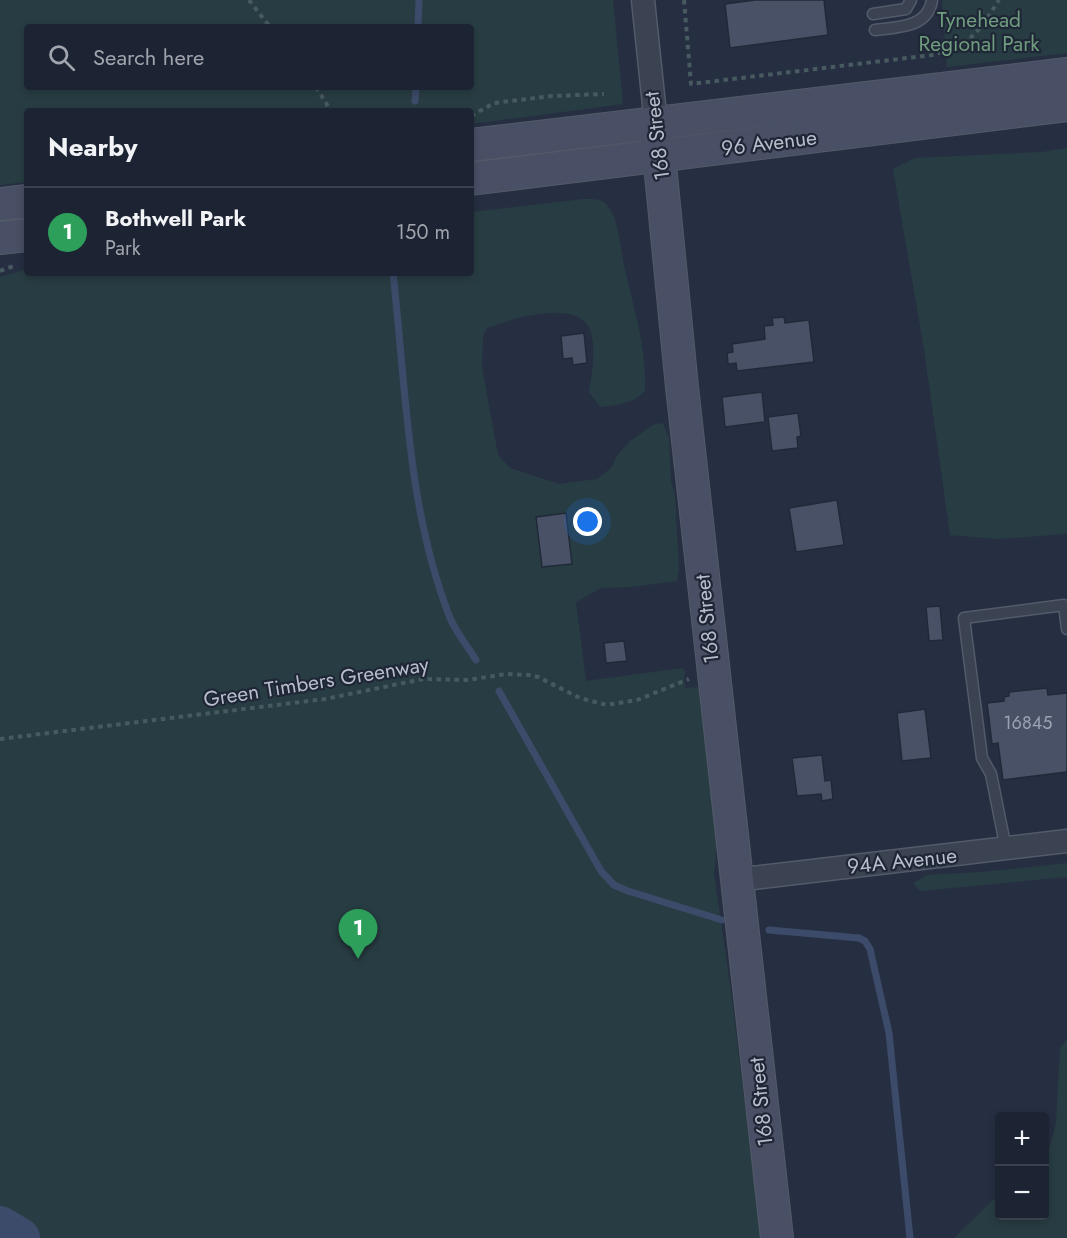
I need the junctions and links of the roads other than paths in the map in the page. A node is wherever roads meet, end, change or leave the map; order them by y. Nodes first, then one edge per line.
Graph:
1 (643, 0) edge
2 (911, 0) edge
3 (932, 0) edge
4 (873, 14) dead end
5 (874, 30) dead end
6 (1067, 74) edge
7 (1067, 105) edge
8 (656, 124) junction
9 (474, 146) edge
10 (660, 156) junction
11 (474, 179) edge
12 (24, 201) edge
13 (0, 204) edge
14 (0, 238) edge
15 (24, 247) edge
16 (1067, 629) edge
17 (1067, 841) edge
18 (1006, 849) junction
19 (736, 880) junction
20 (777, 1238) edge

1 - 8 street, 168 Street
2 - 4 lane
3 - 5 lane
6 - 8 main road, 96 Avenue
7 - 10 main road, 96 Avenue
8 - 9 main road, 96 Avenue
8 - 10 main road, 168 Street
10 - 11 main road, 96 Avenue
10 - 19 main road, 168 Street
12 - 13 main road
14 - 15 main road
16 - 18 lane
17 - 18 street, 94A Avenue
18 - 19 street, 94A Avenue
19 - 20 main road, 168 Street

